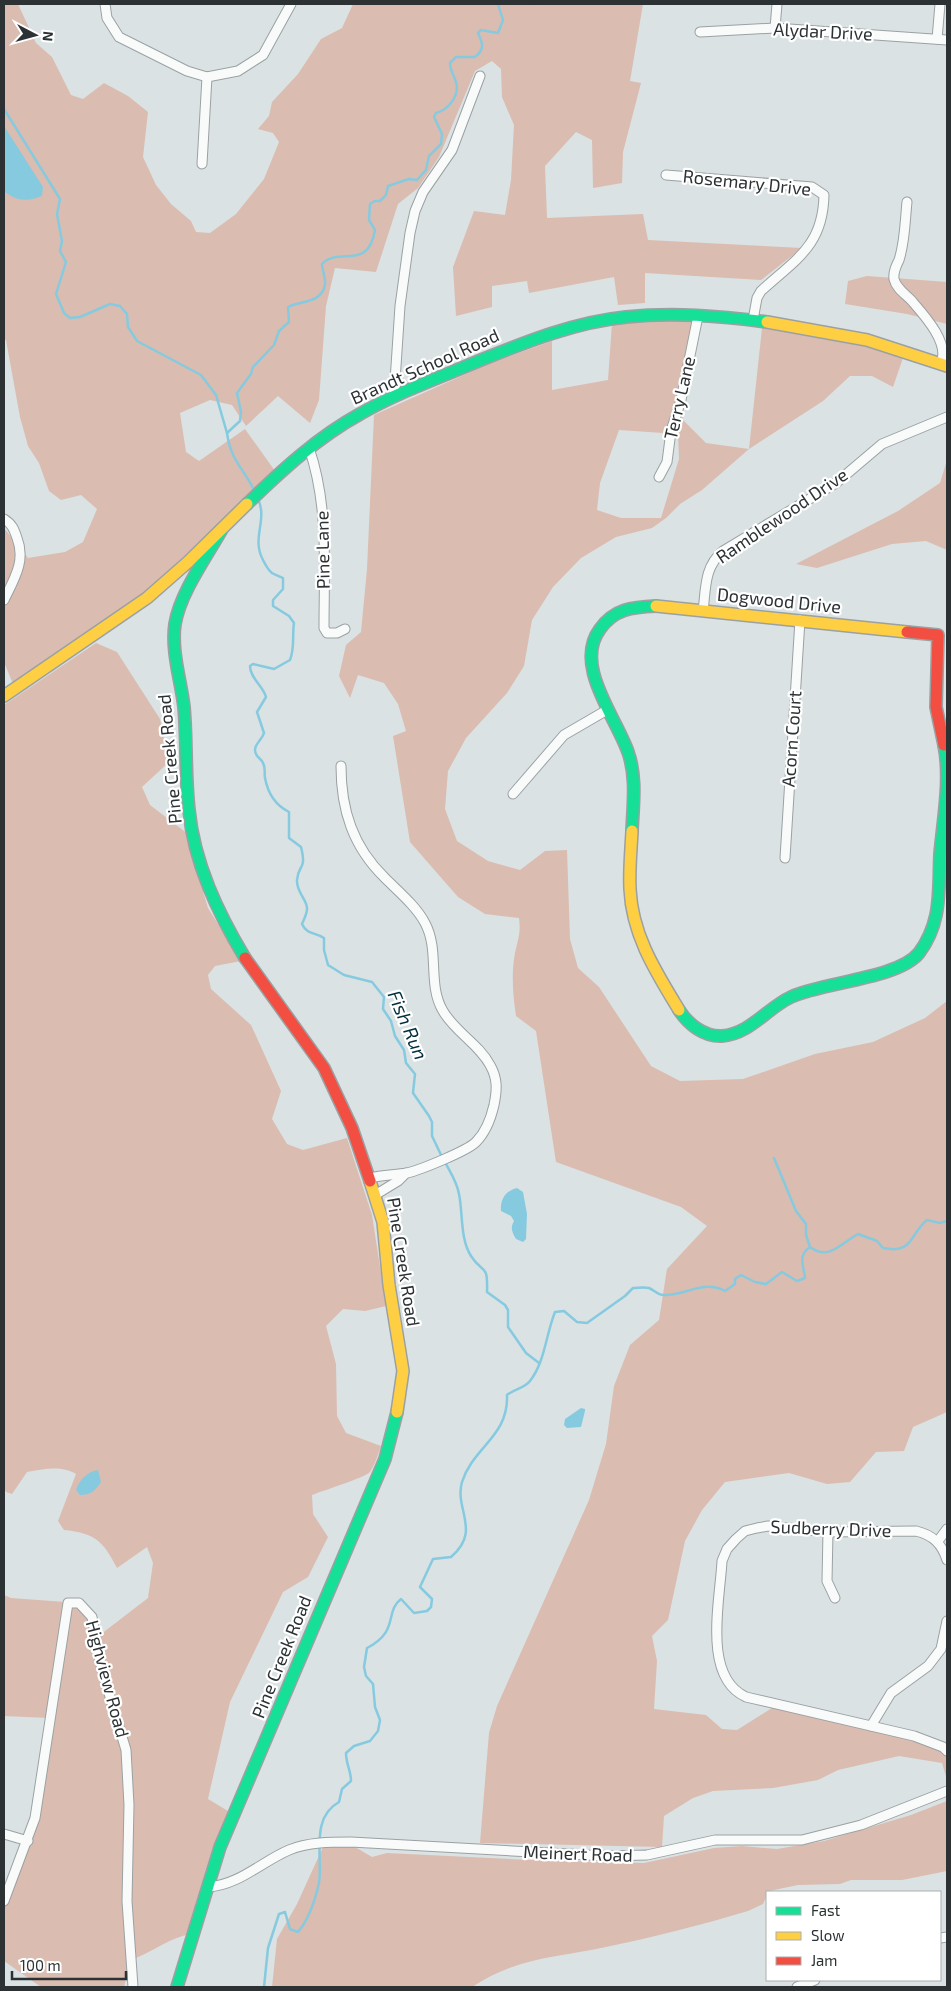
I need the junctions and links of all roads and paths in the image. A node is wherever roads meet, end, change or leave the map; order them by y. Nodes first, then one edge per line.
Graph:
1 (105, 4) edge
2 (291, 4) edge
3 (777, 4) edge
4 (940, 4) edge
5 (776, 28) junction
6 (700, 32) dead end
7 (937, 39) junction
8 (947, 40) edge
9 (480, 76) dead end
10 (207, 77) junction
11 (202, 164) dead end
12 (666, 176) dead end
13 (907, 202) dead end
14 (698, 316) junction
15 (753, 320) junction
16 (944, 364) edge
17 (394, 396) junction
18 (947, 417) edge
19 (309, 448) junction
20 (659, 477) dead end
21 (4, 519) edge
22 (222, 529) junction
23 (4, 600) edge
24 (703, 610) junction
25 (800, 620) junction
26 (345, 629) dead end
27 (943, 636) edge
28 (4, 696) edge
29 (607, 710) junction
30 (341, 766) dead end
31 (946, 792) edge
32 (513, 794) dead end
33 (785, 858) dead end
34 (406, 1173) junction
35 (370, 1178) junction
36 (375, 1195) junction
37 (947, 1528) edge
38 (828, 1532) junction
39 (938, 1541) junction
40 (947, 1560) edge
41 (835, 1598) dead end
42 (947, 1620) edge
43 (871, 1726) junction
44 (947, 1751) edge
45 (947, 1791) edge
46 (4, 1834) edge
47 (28, 1841) junction
48 (208, 1887) junction
49 (4, 1901) edge
50 (132, 1987) edge
51 (177, 1987) edge

1 - 10 street
2 - 10 street
3 - 5 street
4 - 7 street
5 - 6 street, Alydar Drive
5 - 7 street, Alydar Drive
7 - 8 street, Alydar Drive
9 - 17 street
10 - 11 street
12 - 15 street, Rosemary Drive
13 - 16 street
14 - 15 street, Brandt School Road
14 - 17 street, Brandt School Road
14 - 20 street, Terry Lane
15 - 16 street, Brandt School Road
17 - 19 street, Brandt School Road
18 - 24 street, Ramblewood Drive
19 - 22 street, Brandt School Road
19 - 26 street, Pine Lane
21 - 23 street
22 - 28 street, Brandt School Road
22 - 35 street, Pine Creek Road
24 - 25 street, Dogwood Drive
24 - 29 street, Dogwood Drive
25 - 27 street, Dogwood Drive
25 - 33 street, Acorn Court
27 - 31 street, Dogwood Drive
29 - 31 street, Dogwood Drive
29 - 32 street
30 - 34 street
34 - 35 street
34 - 36 street
35 - 36 street, Pine Creek Road
36 - 48 street, Pine Creek Road
37 - 39 street
38 - 39 street, Sudberry Drive
38 - 41 street
38 - 43 street, Sudberry Drive
39 - 40 street
42 - 43 street
43 - 44 street, Sudberry Drive
45 - 48 street, Meinert Road
46 - 47 street
47 - 49 street, Highview Road
47 - 50 street, Highview Road
48 - 51 street, Pine Creek Road

